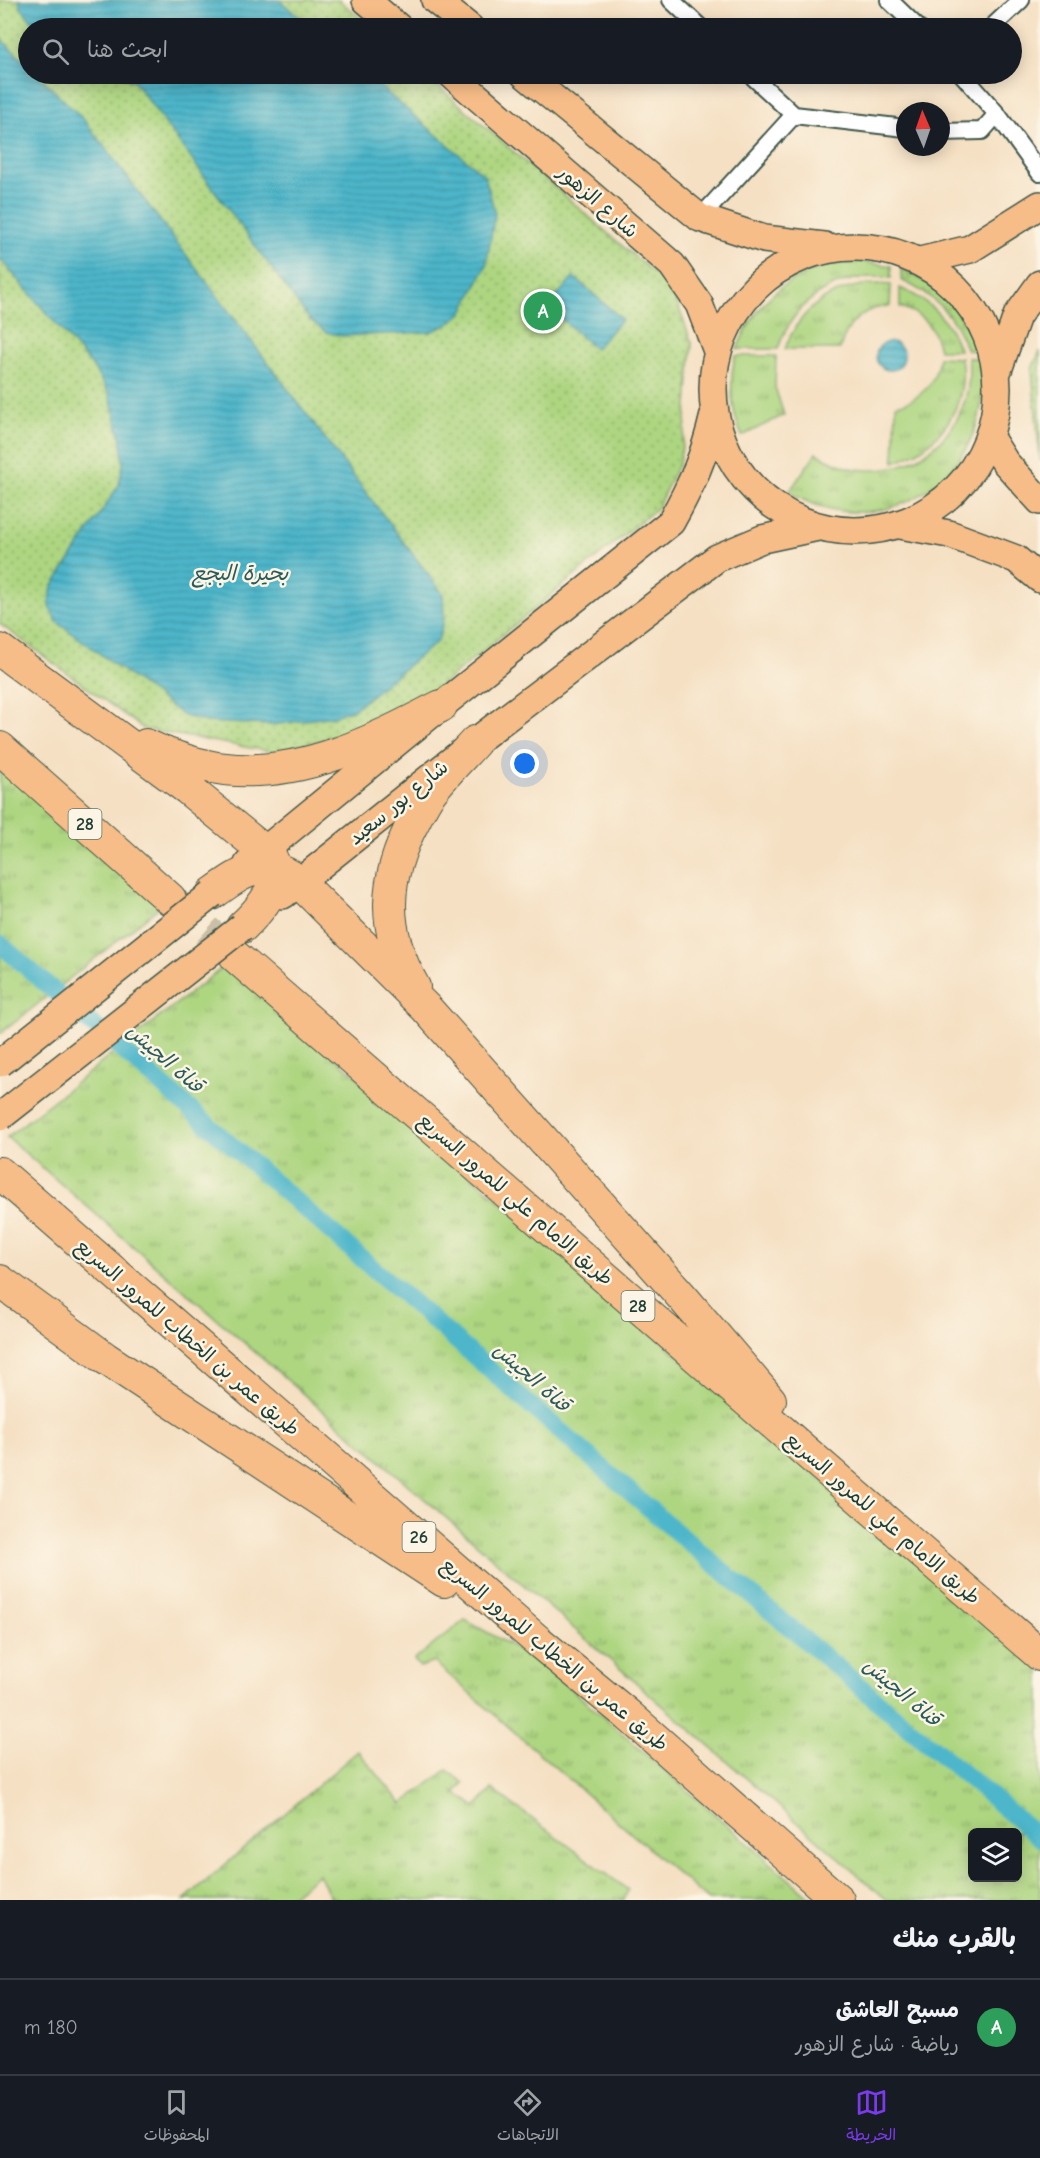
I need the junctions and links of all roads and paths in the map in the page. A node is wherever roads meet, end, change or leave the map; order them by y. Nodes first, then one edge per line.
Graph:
1 (366, 0) edge
2 (435, 0) edge
3 (671, 0) edge
4 (1020, 0) edge
5 (896, 2) edge
6 (387, 18) edge
7 (458, 18) edge
8 (690, 18) edge
9 (910, 18) edge
10 (1001, 18) edge
11 (463, 84) edge
12 (536, 84) edge
13 (761, 84) edge
14 (971, 84) edge
15 (997, 114) junction
16 (794, 115) junction
17 (896, 127) edge
18 (950, 133) edge
19 (1040, 173) edge
20 (1040, 205) edge
21 (700, 218) junction
22 (834, 248) junction
23 (920, 261) junction
24 (1040, 284) edge
25 (717, 351) junction
26 (998, 370) junction
27 (714, 415) junction
28 (990, 438) junction
29 (1040, 501) edge
30 (900, 525) junction
31 (818, 527) junction
32 (1040, 579) edge
33 (0, 650) edge
34 (441, 706) junction
35 (106, 728) junction
36 (475, 742) junction
37 (0, 748) edge
38 (272, 872) junction
39 (212, 894) joint
40 (170, 899) tunnel mouth
41 (239, 942) junction
42 (426, 1008) junction
43 (0, 1063) edge
44 (0, 1117) edge
45 (0, 1173) edge
46 (0, 1281) edge
47 (0, 1293) edge
48 (30, 1303) junction
49 (839, 1480) junction
50 (539, 1642) junction
51 (1040, 1655) edge
52 (838, 1900) edge

1 - 6 main road
2 - 7 main road
3 - 8 street
4 - 10 street
5 - 9 street
11 - 25 main road, شارع الزهور
12 - 21 main road
13 - 16 street
14 - 15 street
15 - 18 street
15 - 19 street
16 - 17 street
16 - 21 street
20 - 23 main road
21 - 22 main road
22 - 23 main road
22 - 25 main road
23 - 26 main road
24 - 26 main road
25 - 27 main road
26 - 28 main road
27 - 31 main road
27 - 34 main road
28 - 29 main road
28 - 30 main road
30 - 31 main road
30 - 32 main road
31 - 36 main road, شارع بور سعيد
33 - 35 highway
34 - 35 highway
34 - 38 main road
35 - 38 highway
36 - 38 main road, شارع بور سعيد
36 - 42 highway
37 - 40 highway, 28
38 - 39 highway
38 - 41 highway
38 - 42 highway
39 - 43 main road, bridge
41 - 44 main road, bridge
41 - 49 highway, طريق الامام علي للمرور السريع / 28
42 - 49 highway
45 - 50 highway, طريق عمر بن الخطاب للمرور السريع / 26
46 - 48 highway
47 - 48 highway
48 - 50 highway
49 - 51 highway, طريق الامام علي للمرور السريع / 28
50 - 52 highway, طريق عمر بن الخطاب للمرور السريع / 26

